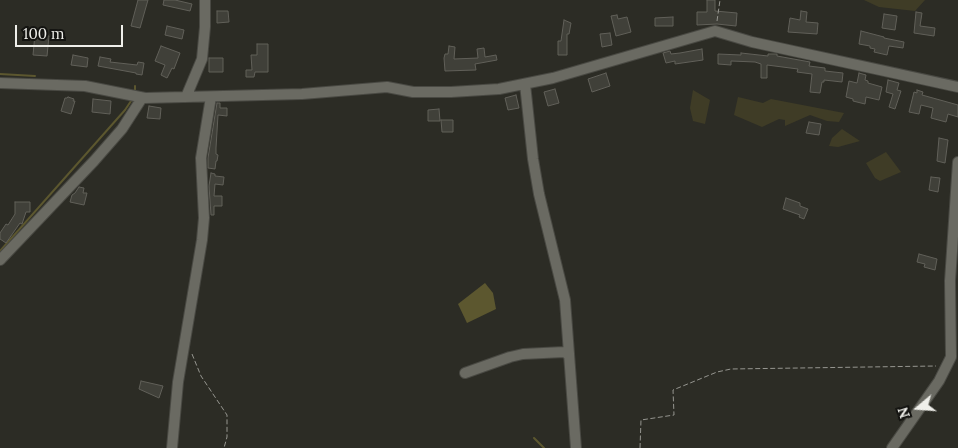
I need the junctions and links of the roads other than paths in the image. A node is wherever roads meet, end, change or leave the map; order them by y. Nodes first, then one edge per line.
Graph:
1 (205, 0) edge
2 (0, 83) edge
3 (525, 84) junction
4 (958, 87) edge
5 (211, 97) junction
6 (142, 98) junction
7 (186, 98) junction
8 (958, 162) edge
9 (0, 260) edge
10 (569, 355) junction
11 (465, 373) dead end
12 (172, 448) edge
13 (576, 448) edge
14 (892, 448) edge

1 - 7 street
2 - 6 street
3 - 4 street
3 - 5 street
3 - 10 street
5 - 7 street
5 - 12 street
6 - 7 street
6 - 9 street
8 - 14 street
10 - 11 street
10 - 13 street

